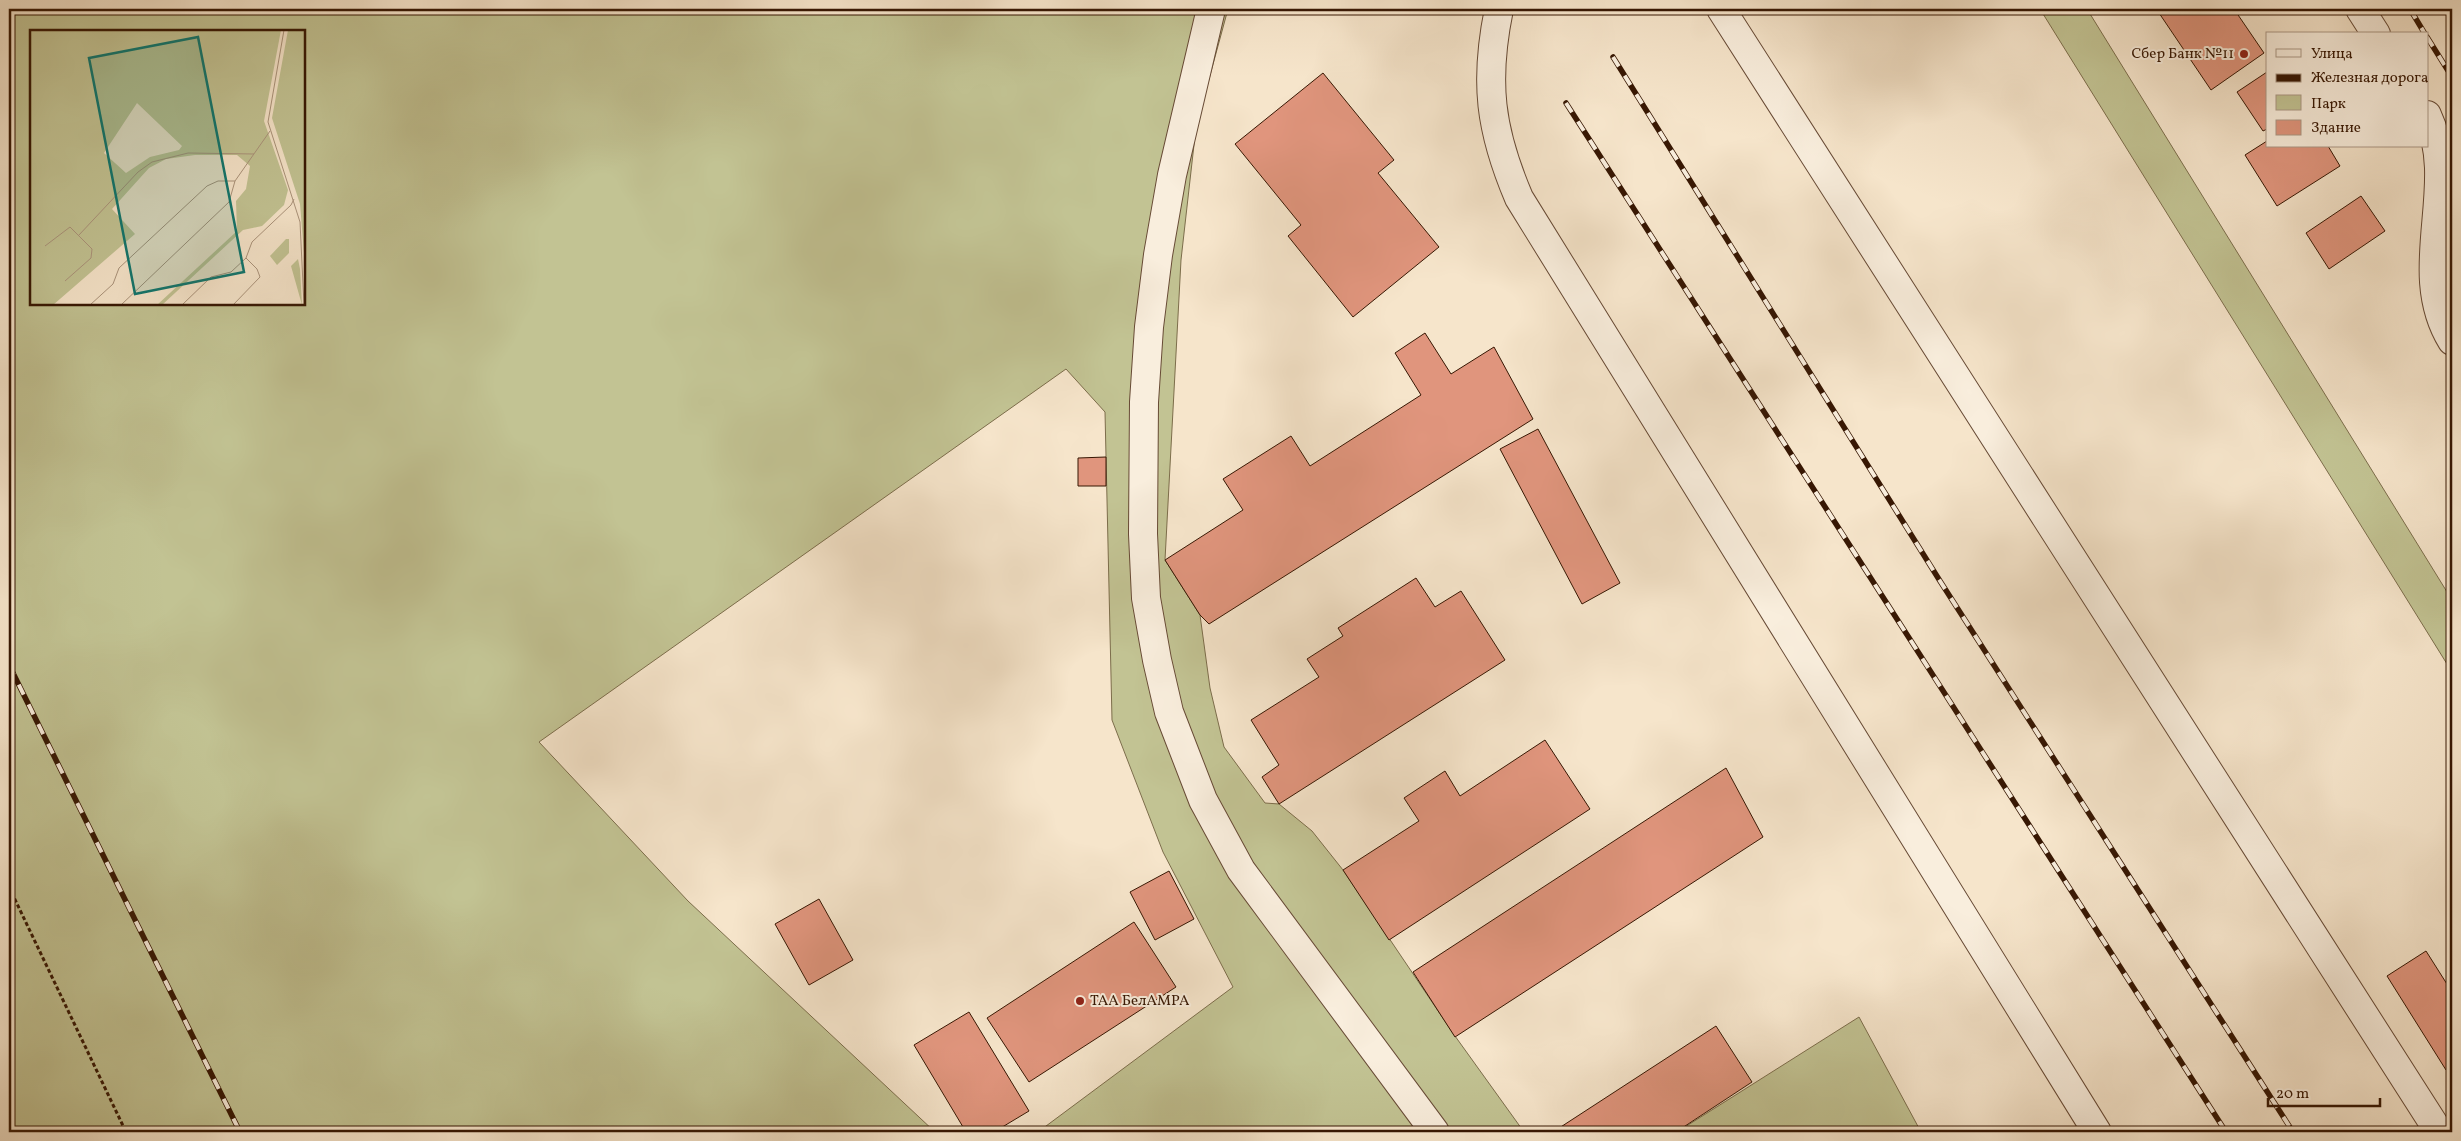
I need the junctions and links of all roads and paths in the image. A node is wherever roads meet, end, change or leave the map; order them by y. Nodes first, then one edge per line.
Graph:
1 (1211, 9) edge
2 (1499, 9) edge
3 (1721, 9) edge
4 (2360, 9) edge
5 (2375, 32) edge
6 (2428, 117) edge
7 (2452, 340) edge
8 (9, 887) edge
9 (126, 1132) edge
10 (1435, 1132) edge
11 (2097, 1132) edge
12 (2439, 1132) edge

1 - 10 lane
2 - 11 lane
3 - 12 lane
4 - 5 lane
6 - 7 lane
8 - 9 path

